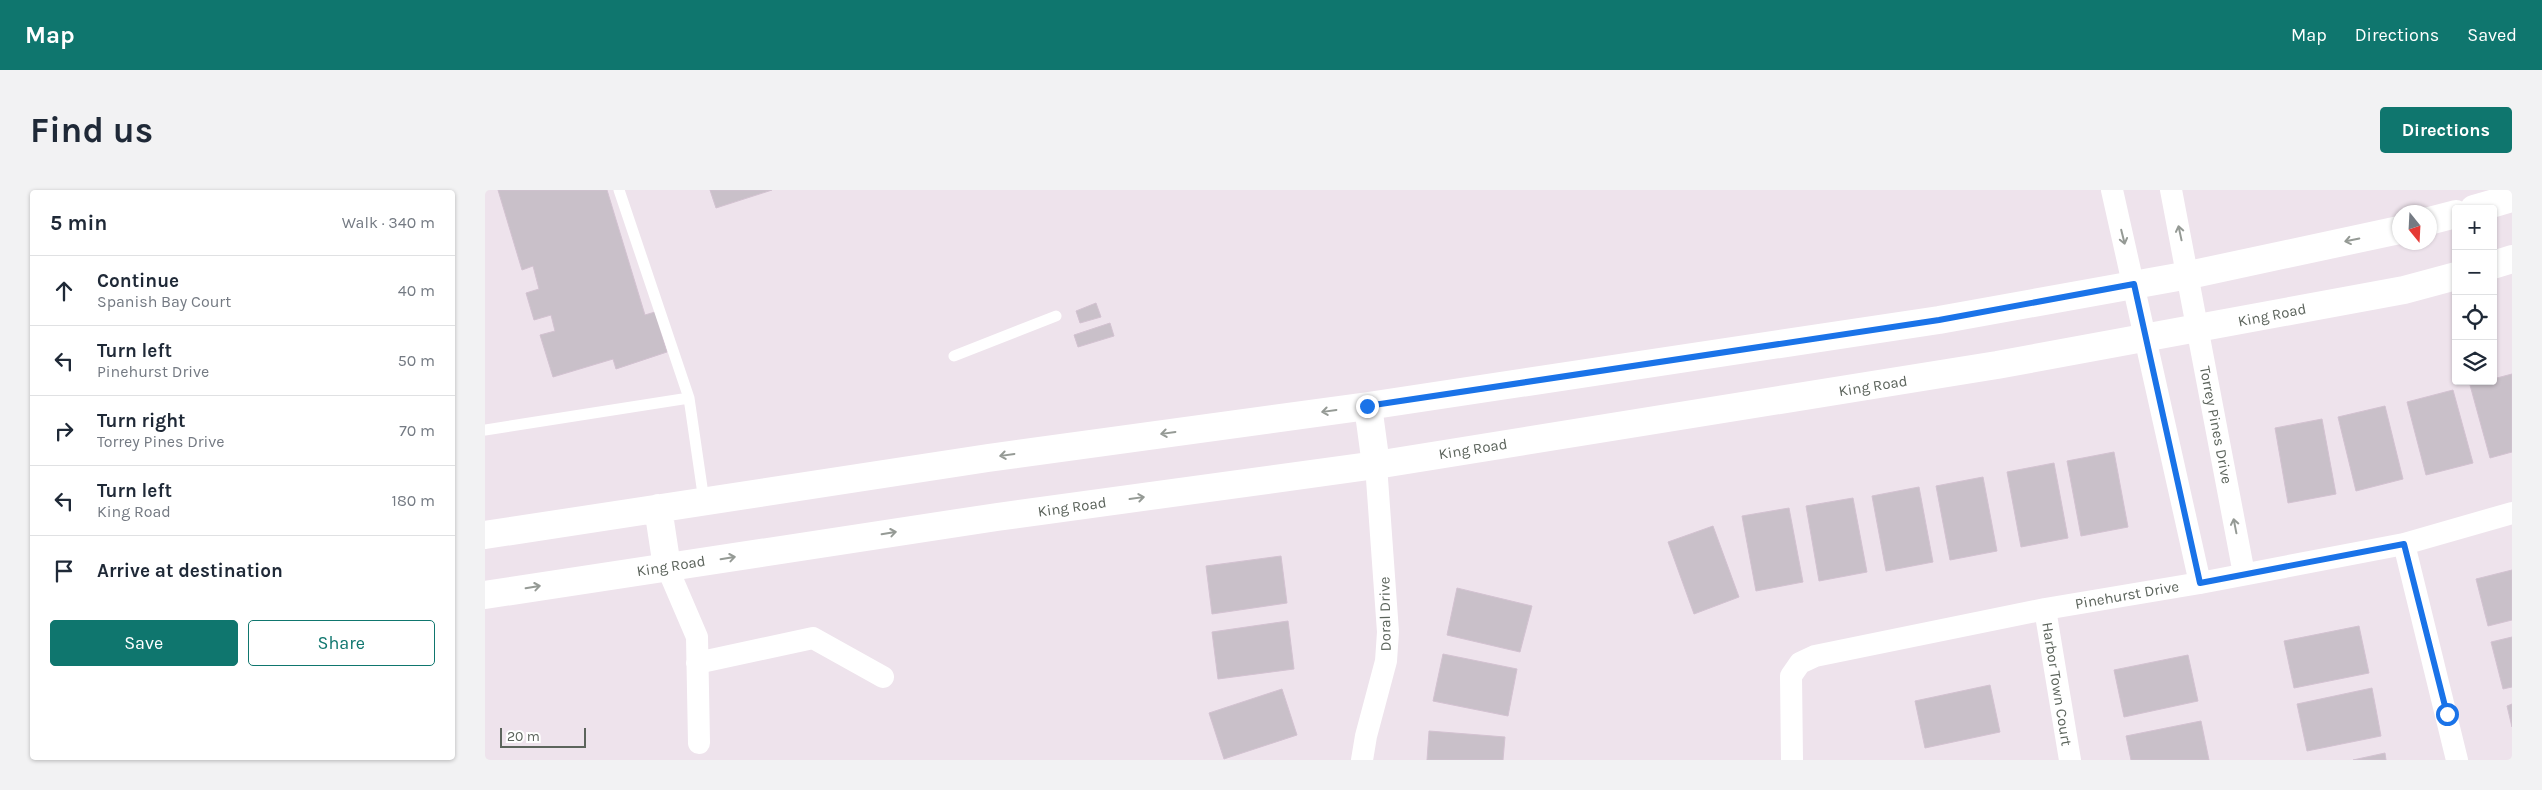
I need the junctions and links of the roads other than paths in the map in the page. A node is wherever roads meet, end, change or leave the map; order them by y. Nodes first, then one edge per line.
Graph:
1 (619, 190) edge
2 (2112, 190) edge
3 (2171, 190) edge
4 (2512, 198) edge
5 (2488, 205) edge
6 (2452, 215) edge
7 (2437, 219) edge
8 (2392, 232) edge
9 (2512, 260) edge
10 (2497, 264) edge
11 (2189, 275) junction
12 (2452, 277) edge
13 (2134, 284) junction
14 (1056, 316) dead end
15 (2198, 329) junction
16 (2145, 338) junction
17 (954, 356) dead end
18 (689, 398) junction
19 (1367, 406) junction
20 (485, 430) edge
21 (1376, 465) junction
22 (704, 501) junction
23 (658, 508) junction
24 (2512, 513) edge
25 (485, 535) edge
26 (2404, 544) junction
27 (667, 567) junction
28 (2244, 574) junction
29 (2200, 583) junction
30 (485, 595) edge
31 (2045, 609) junction
32 (697, 663) junction
33 (883, 677) dead end
34 (699, 743) dead end
35 (1362, 760) edge
36 (1792, 760) edge
37 (2070, 760) edge
38 (2457, 760) edge

1 - 18 lane
2 -> 13 street
11 -> 3 street, Torrey Pines Drive
4 - 5 street
6 - 7 street
8 -> 11 street
9 - 10 street
11 - 13 street
11 - 15 street, Torrey Pines Drive
12 - 15 street, King Road
13 - 16 street
13 - 19 street
14 - 17 lane
15 - 16 street, King Road
28 -> 15 street, Torrey Pines Drive
16 - 21 street, King Road
16 - 29 street
18 - 20 lane
18 - 22 lane
19 - 21 street
19 -> 22 street
27 -> 21 street, King Road
21 - 35 street, Doral Drive
22 - 23 street
23 - 25 street
23 - 27 street
24 - 26 street, Pinehurst Drive
26 - 28 street, Pinehurst Drive
26 - 38 street
30 -> 27 street, King Road
27 - 32 street
28 - 29 street, Pinehurst Drive
29 - 31 street, Pinehurst Drive
31 - 36 street, Pinehurst Drive
31 - 37 street, Harbor Town Court
32 - 33 street
32 - 34 street

